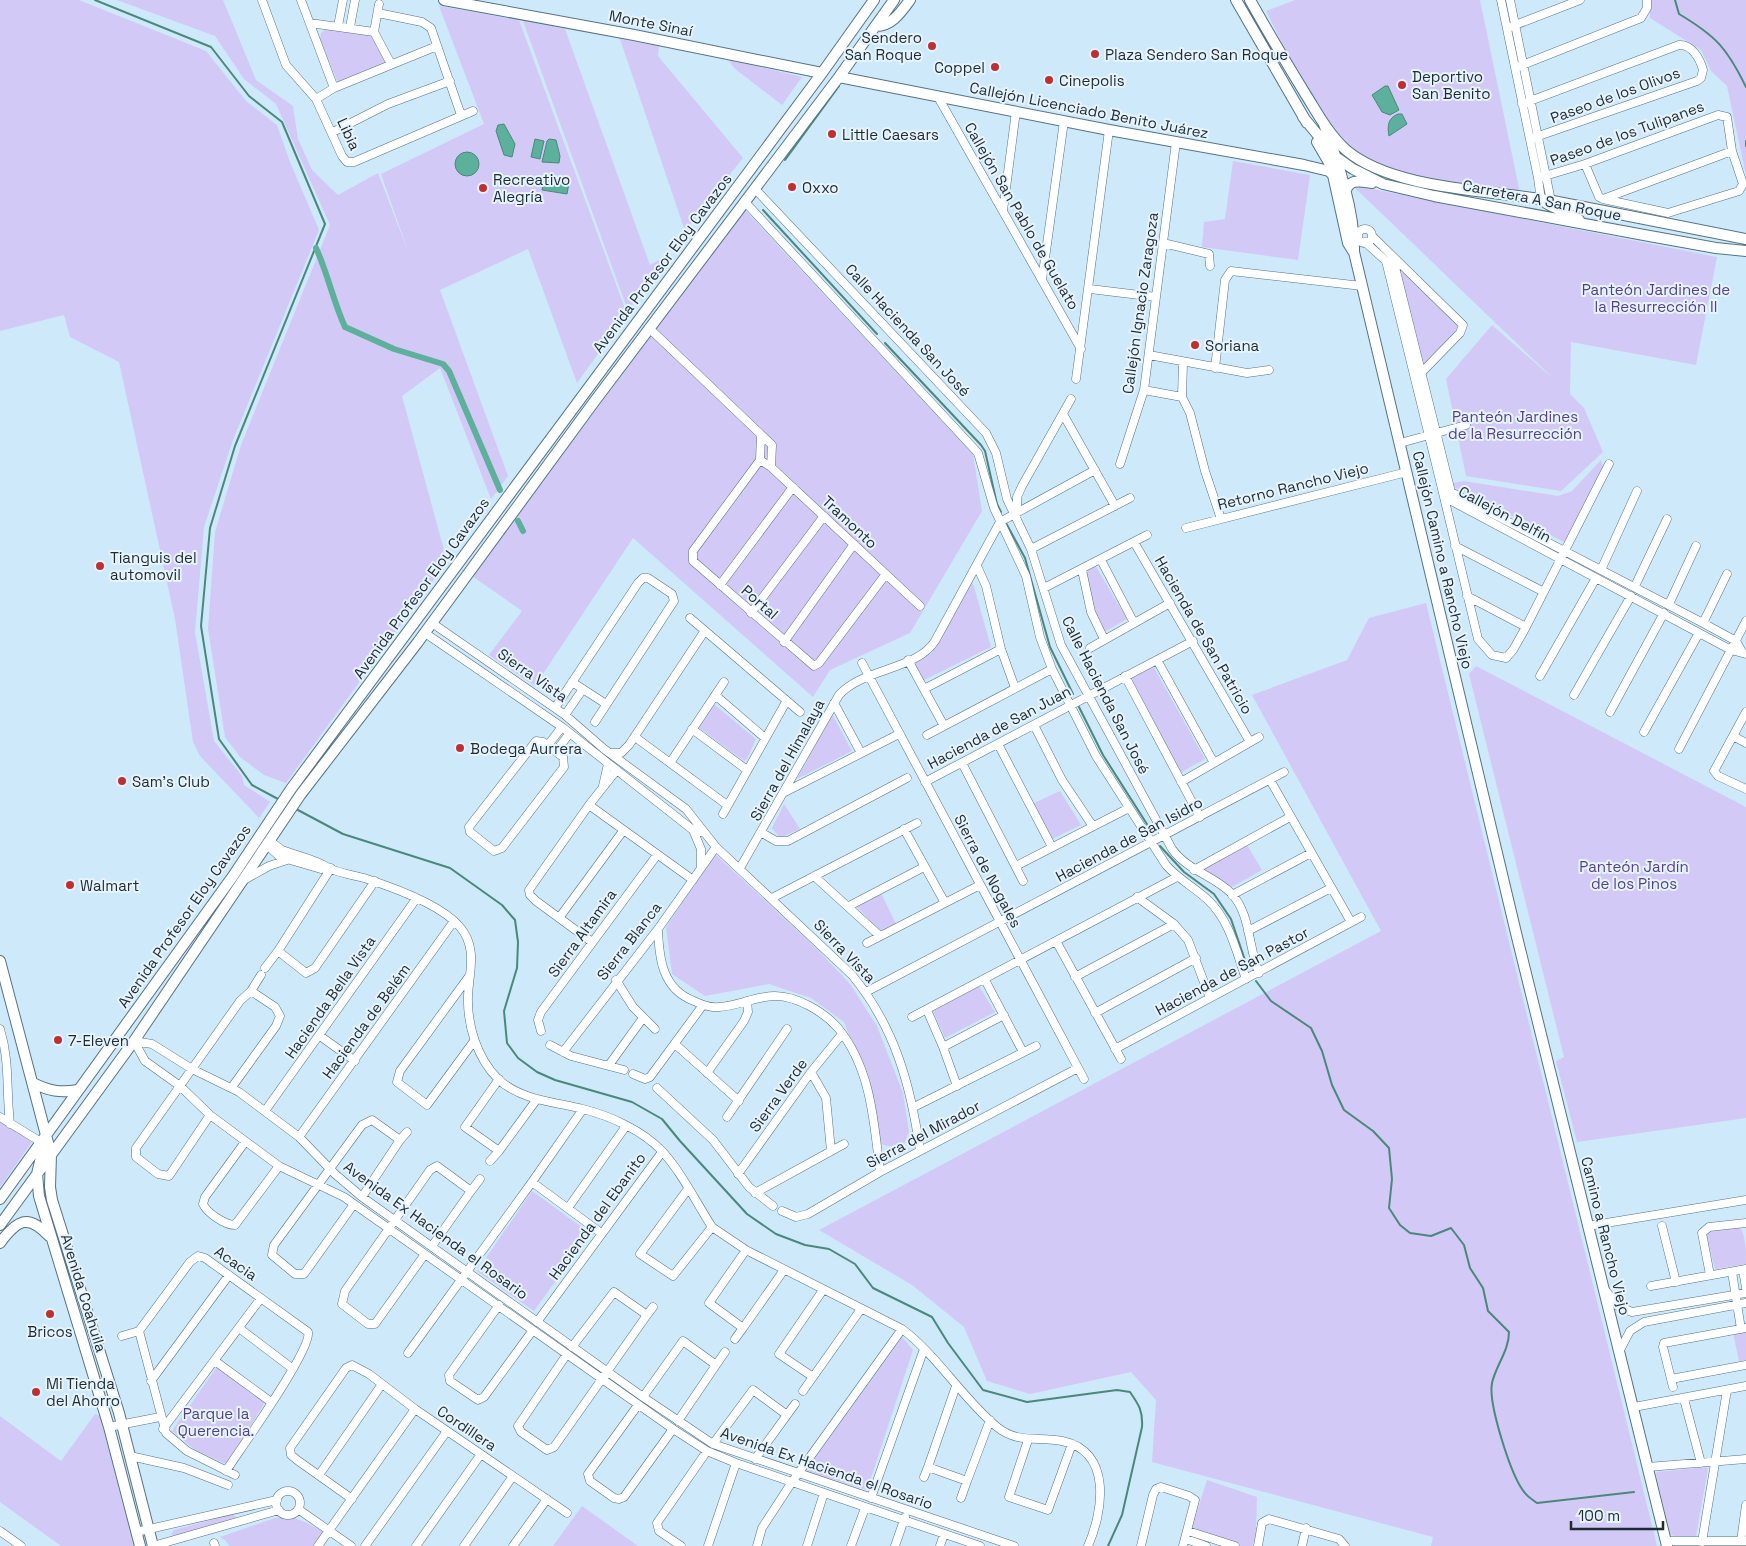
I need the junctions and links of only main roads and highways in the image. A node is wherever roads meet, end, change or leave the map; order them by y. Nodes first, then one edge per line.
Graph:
1 (444, 0) edge
2 (874, 0) edge
3 (893, 0) edge
4 (910, 0) edge
5 (1236, 0) edge
6 (1250, 0) edge
7 (876, 26) junction
8 (1274, 66) junction
9 (822, 73) junction
10 (839, 77) junction
11 (1305, 92) junction
12 (1324, 124) junction
13 (1335, 163) junction
14 (1304, 165) junction
15 (1383, 171) junction
16 (1382, 184) junction
17 (1345, 194) junction
18 (1546, 201) junction
19 (1510, 210) junction
20 (1629, 217) junction
21 (1582, 223) junction
22 (1746, 239) edge
23 (1743, 250) edge
24 (1354, 252) junction
25 (615, 351) junction
26 (614, 376) junction
27 (595, 377) junction
28 (594, 402) junction
29 (429, 602) junction
30 (428, 627) junction
31 (405, 635) junction
32 (1516, 933) joint
33 (0, 961) edge
34 (142, 1003) junction
35 (134, 1041) junction
36 (100, 1061) junction
37 (33, 1083) junction
38 (78, 1090) junction
39 (43, 1139) junction
40 (51, 1154) junction
41 (37, 1174) junction
42 (50, 1181) junction
43 (38, 1186) junction
44 (0, 1199) edge
45 (1, 1226) edge
46 (65, 1240) junction
47 (52, 1242) junction
48 (0, 1243) edge
49 (1667, 1543) edge
50 (140, 1546) edge
51 (153, 1546) edge

1 - 9 main road, Monte Sinaí
2 - 9 main road, Avenida Profesor Eloy Cavazos
3 - 7 main road, Avenida Profesor Eloy Cavazos
4 - 7 main road
5 - 8 main road
6 - 11 main road, Carretera A San Roque
7 - 10 main road, Avenida Profesor Eloy Cavazos
8 - 11 main road
8 - 13 main road
9 - 25 main road, Avenida Profesor Eloy Cavazos
10 - 14 main road, Callejón Licenciado Benito Juárez
10 - 26 main road, Avenida Profesor Eloy Cavazos
11 - 12 main road, Carretera A San Roque
12 - 13 main road
12 - 15 main road, Carretera A San Roque
13 - 14 main road
13 - 14 main road, Callejón Licenciado Benito Juárez
13 - 15 main road
13 - 16 main road, Carretera A San Roque
13 - 17 main road, Callejón Camino a Rancho Viejo
13 - 24 main road
15 - 18 main road, Carretera A San Roque
16 - 17 main road
16 - 19 main road, Carretera A San Roque
17 - 24 main road, Callejón Camino a Rancho Viejo
18 - 19 main road
18 - 20 main road
18 - 21 main road
19 - 21 main road, Carretera A San Roque
20 - 22 main road
20 - 23 main road, Carretera A San Roque
21 - 23 main road, Carretera A San Roque
24 - 32 main road, Callejón Camino a Rancho Viejo
25 - 26 main road
25 - 27 main road, Avenida Profesor Eloy Cavazos
26 - 28 main road, Avenida Profesor Eloy Cavazos
27 - 28 main road
27 - 29 main road, Avenida Profesor Eloy Cavazos
28 - 30 main road, Avenida Profesor Eloy Cavazos
29 - 30 main road
29 - 31 main road, Avenida Profesor Eloy Cavazos
30 - 31 main road
30 - 35 main road, Avenida Profesor Eloy Cavazos
31 - 34 main road, Avenida Profesor Eloy Cavazos
32 - 49 main road, Camino a Rancho Viejo
33 - 37 main road, Avenida Coahuila
34 - 35 main road
34 - 36 main road, Avenida Profesor Eloy Cavazos
35 - 36 main road
35 - 40 main road, Avenida Profesor Eloy Cavazos
36 - 38 main road, Avenida Profesor Eloy Cavazos
37 - 38 main road
37 - 39 main road, Avenida Coahuila
38 - 39 main road, Avenida Profesor Eloy Cavazos
39 - 40 main road, Avenida Coahuila
39 - 41 main road, Avenida Coahuila
39 - 44 main road, Avenida Profesor Eloy Cavazos
40 - 41 main road, Avenida Profesor Eloy Cavazos
40 - 42 main road, Avenida Coahuila
41 - 43 main road, Avenida Coahuila
41 - 45 main road, Avenida Profesor Eloy Cavazos
42 - 43 main road
42 - 46 main road, Avenida Coahuila
43 - 47 main road, Avenida Coahuila
46 - 47 main road
46 - 51 main road, Avenida Coahuila
47 - 48 main road
47 - 50 main road, Avenida Coahuila

